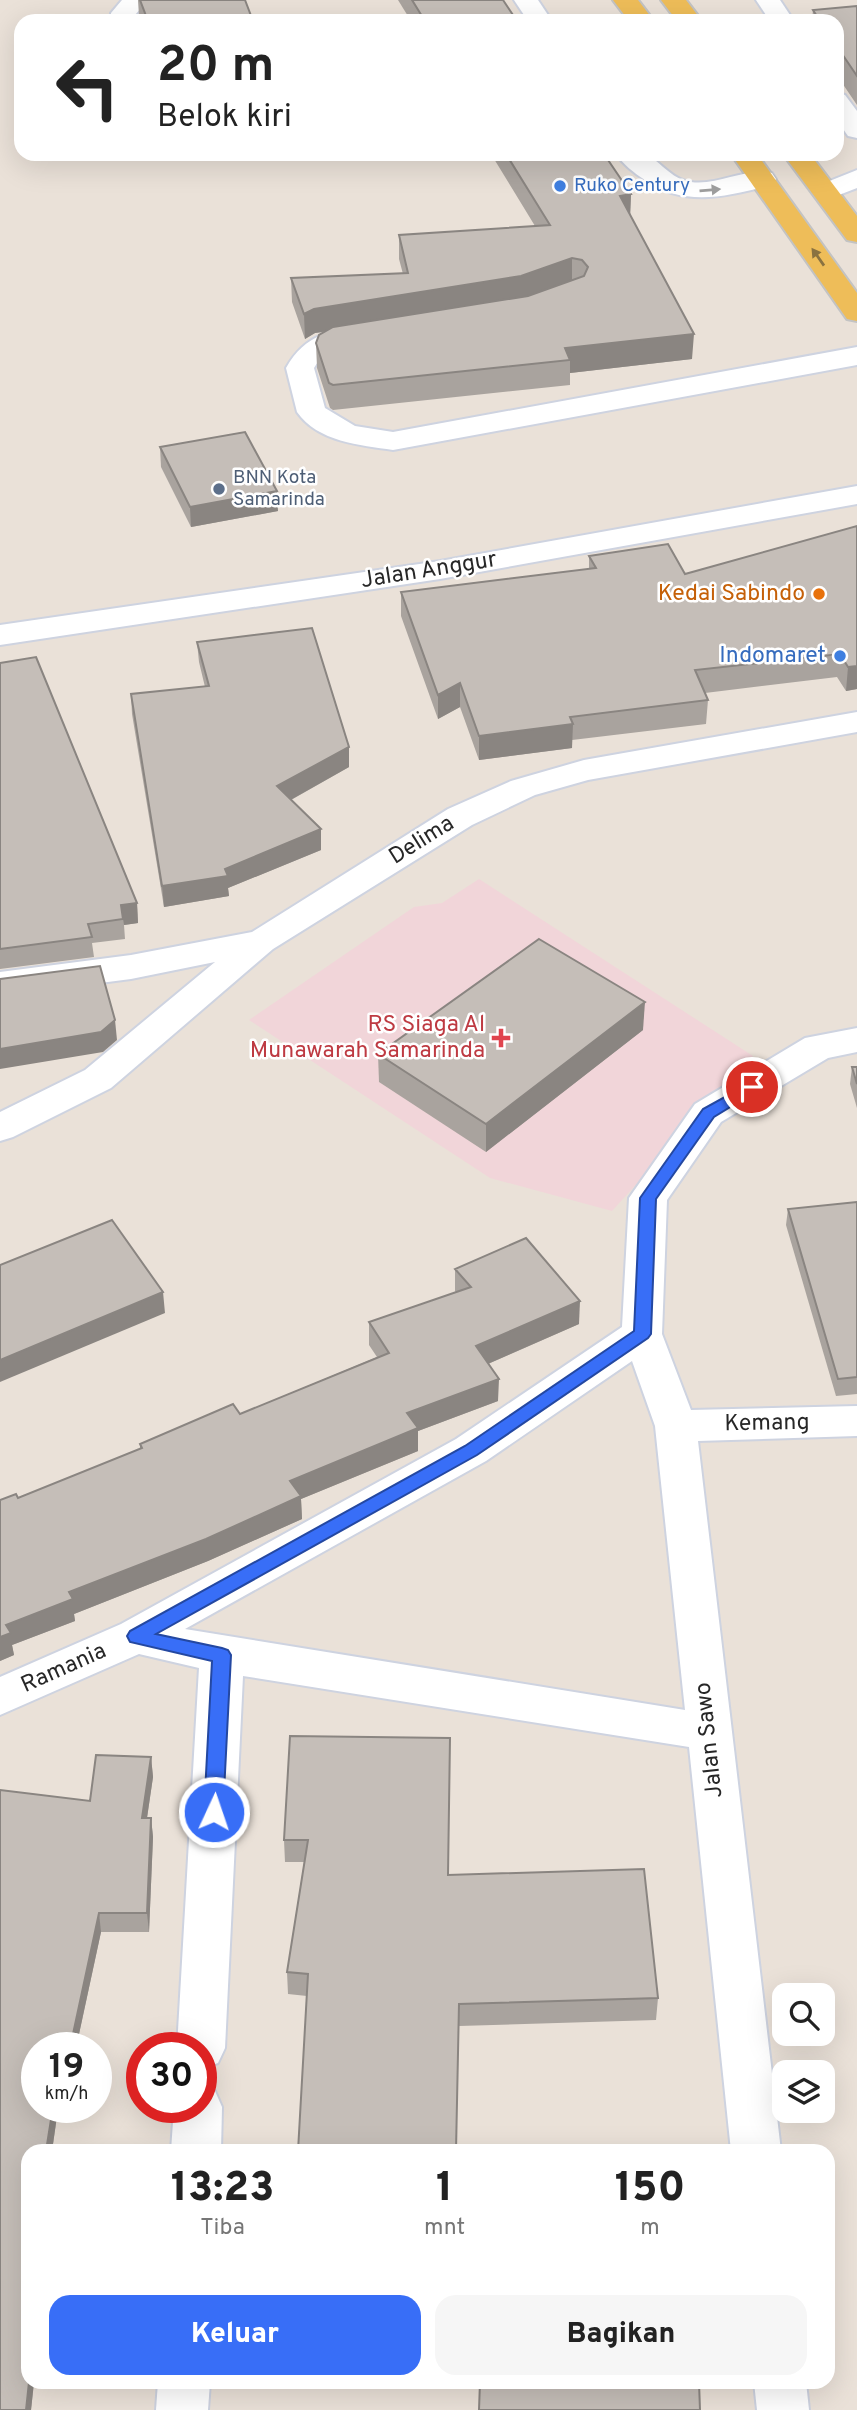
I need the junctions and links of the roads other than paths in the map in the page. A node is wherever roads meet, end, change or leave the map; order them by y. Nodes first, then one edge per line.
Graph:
1 (136, 0) edge
2 (625, 0) edge
3 (673, 0) edge
4 (123, 14) edge
5 (636, 14) edge
6 (684, 14) edge
7 (844, 111) edge
8 (856, 128) edge
9 (637, 161) edge
10 (749, 161) edge
11 (802, 161) edge
12 (857, 178) edge
13 (763, 179) junction
14 (826, 192) junction
15 (857, 234) edge
16 (857, 313) edge
17 (396, 331) edge
18 (857, 356) edge
19 (857, 495) edge
20 (0, 635) edge
21 (857, 722) edge
22 (262, 941) junction
23 (0, 984) edge
24 (857, 1040) edge
25 (0, 1128) edge
26 (642, 1334) junction
27 (857, 1422) edge
28 (677, 1426) junction
29 (136, 1636) junction
30 (222, 1655) junction
31 (0, 1697) edge
32 (709, 1732) junction
33 (202, 2032) edge
34 (197, 2123) edge
35 (196, 2144) edge
36 (755, 2144) edge
37 (184, 2389) edge
38 (781, 2389) edge
39 (182, 2410) edge
40 (783, 2410) edge

1 - 4 street
2 - 5 main road
3 - 6 main road
7 - 8 street
9 -> 13 street
10 - 13 main road
11 - 14 main road
12 - 14 street
16 -> 13 main road
14 - 15 main road
17 - 18 street
19 - 20 street, Jalan Anggur
21 - 22 street, Delima
22 - 23 street, Delima
22 - 25 street
24 - 26 street
26 - 28 street, Jalan Sawo
26 - 29 street, Ramania
27 - 28 street, Kemang
28 - 32 street, Jalan Sawo
29 - 30 street
29 - 31 street, Ramania
30 - 32 street
30 - 33 street
32 - 36 street, Jalan Sawo
34 - 35 street
37 - 39 street
38 - 40 street

